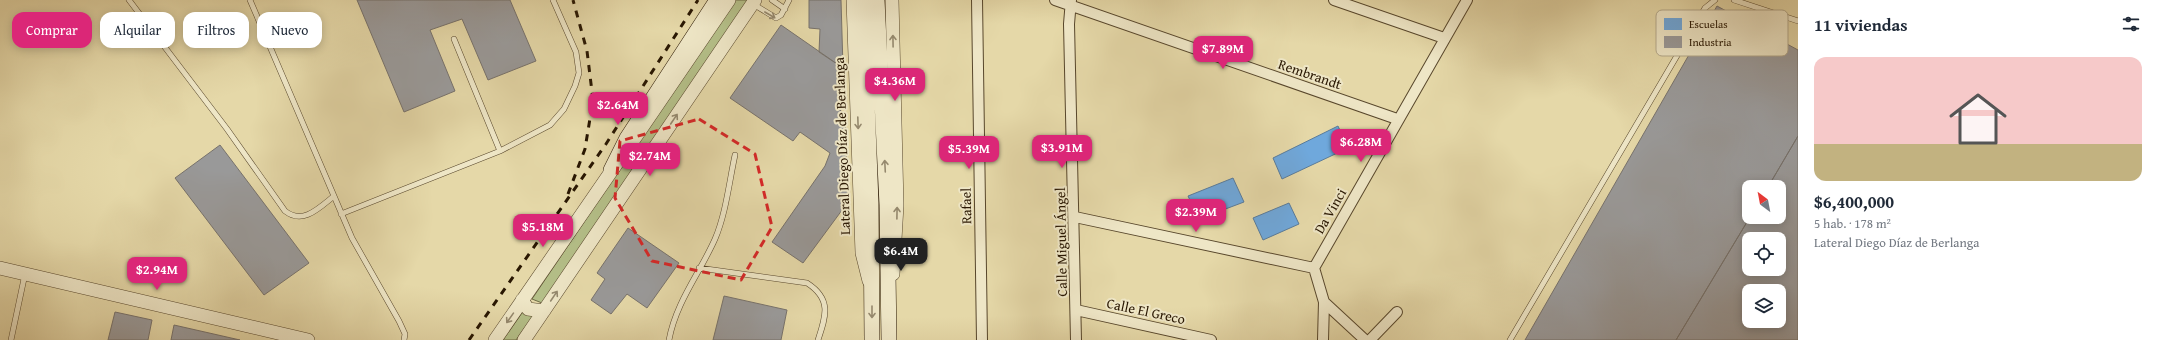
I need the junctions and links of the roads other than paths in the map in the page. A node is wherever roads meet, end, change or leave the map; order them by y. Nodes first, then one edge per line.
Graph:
1 (129, 0) edge
2 (250, 0) edge
3 (553, 0) edge
4 (717, 0) edge
5 (729, 0) edge
6 (772, 0) edge
7 (789, 0) edge
8 (853, 0) edge
9 (863, 0) edge
10 (877, 0) edge
11 (892, 0) edge
12 (977, 0) edge
13 (1055, 0) edge
14 (1334, 0) edge
15 (1467, 0) edge
16 (1715, 0) edge
17 (1734, 0) edge
18 (754, 2) edge
19 (1071, 3) edge
20 (785, 9) junction
21 (1704, 10) edge
22 (1766, 10) edge
23 (1788, 17) edge
24 (1798, 20) edge
25 (1444, 38) junction
26 (454, 39) dead end
27 (1677, 56) edge
28 (1397, 119) junction
29 (500, 151) junction
30 (735, 155) dead end
31 (611, 170) junction
32 (334, 196) junction
33 (341, 214) junction
34 (1074, 217) junction
35 (0, 268) edge
36 (699, 268) junction
37 (1314, 268) junction
38 (25, 273) junction
39 (872, 290) junction
40 (888, 293) junction
41 (522, 300) junction
42 (1324, 302) junction
43 (1076, 310) junction
44 (544, 311) junction
45 (1397, 312) dead end
46 (11, 340) edge
47 (308, 340) edge
48 (404, 340) edge
49 (495, 340) edge
50 (524, 340) edge
51 (669, 340) edge
52 (818, 340) edge
53 (872, 340) edge
54 (889, 340) edge
55 (982, 340) edge
56 (1076, 340) edge
57 (1211, 340) edge
58 (1323, 340) edge
59 (1365, 340) edge
60 (1370, 340) edge
61 (1510, 340) edge

1 - 32 lane
2 - 32 lane
3 - 29 lane
4 - 31 main road
5 - 31 street
6 - 20 lane
7 - 20 lane
8 -> 39 street, Lateral Diego Díaz de Berlanga
9 - 39 main road
40 -> 10 main road
40 -> 11 street
12 - 55 street, Rafael
13 - 19 street, Rembrandt
14 - 25 street
15 - 25 street, Da Vinci
16 - 21 lane
17 - 22 lane
18 -> 20 lane
44 -> 18 street
19 - 28 street, Rembrandt
19 - 34 street, Calle Miguel Ángel
23 - 24 lane
25 - 28 street, Da Vinci
26 - 29 lane
27 - 61 lane
28 - 37 street, Da Vinci
29 - 33 lane
30 - 36 lane
31 - 41 street
32 - 33 lane
33 - 48 lane
34 - 37 street
34 - 43 street, Calle Miguel Ángel
35 - 38 street
36 - 51 lane
36 - 52 lane
37 - 42 street
38 - 46 lane
38 - 47 street
39 -> 53 main road
40 - 54 main road
41 - 44 street
41 -> 49 street
42 - 58 street
42 - 59 street
43 - 56 street, Calle Miguel Ángel
43 - 57 street, Calle El Greco
44 - 50 street
45 - 60 street

